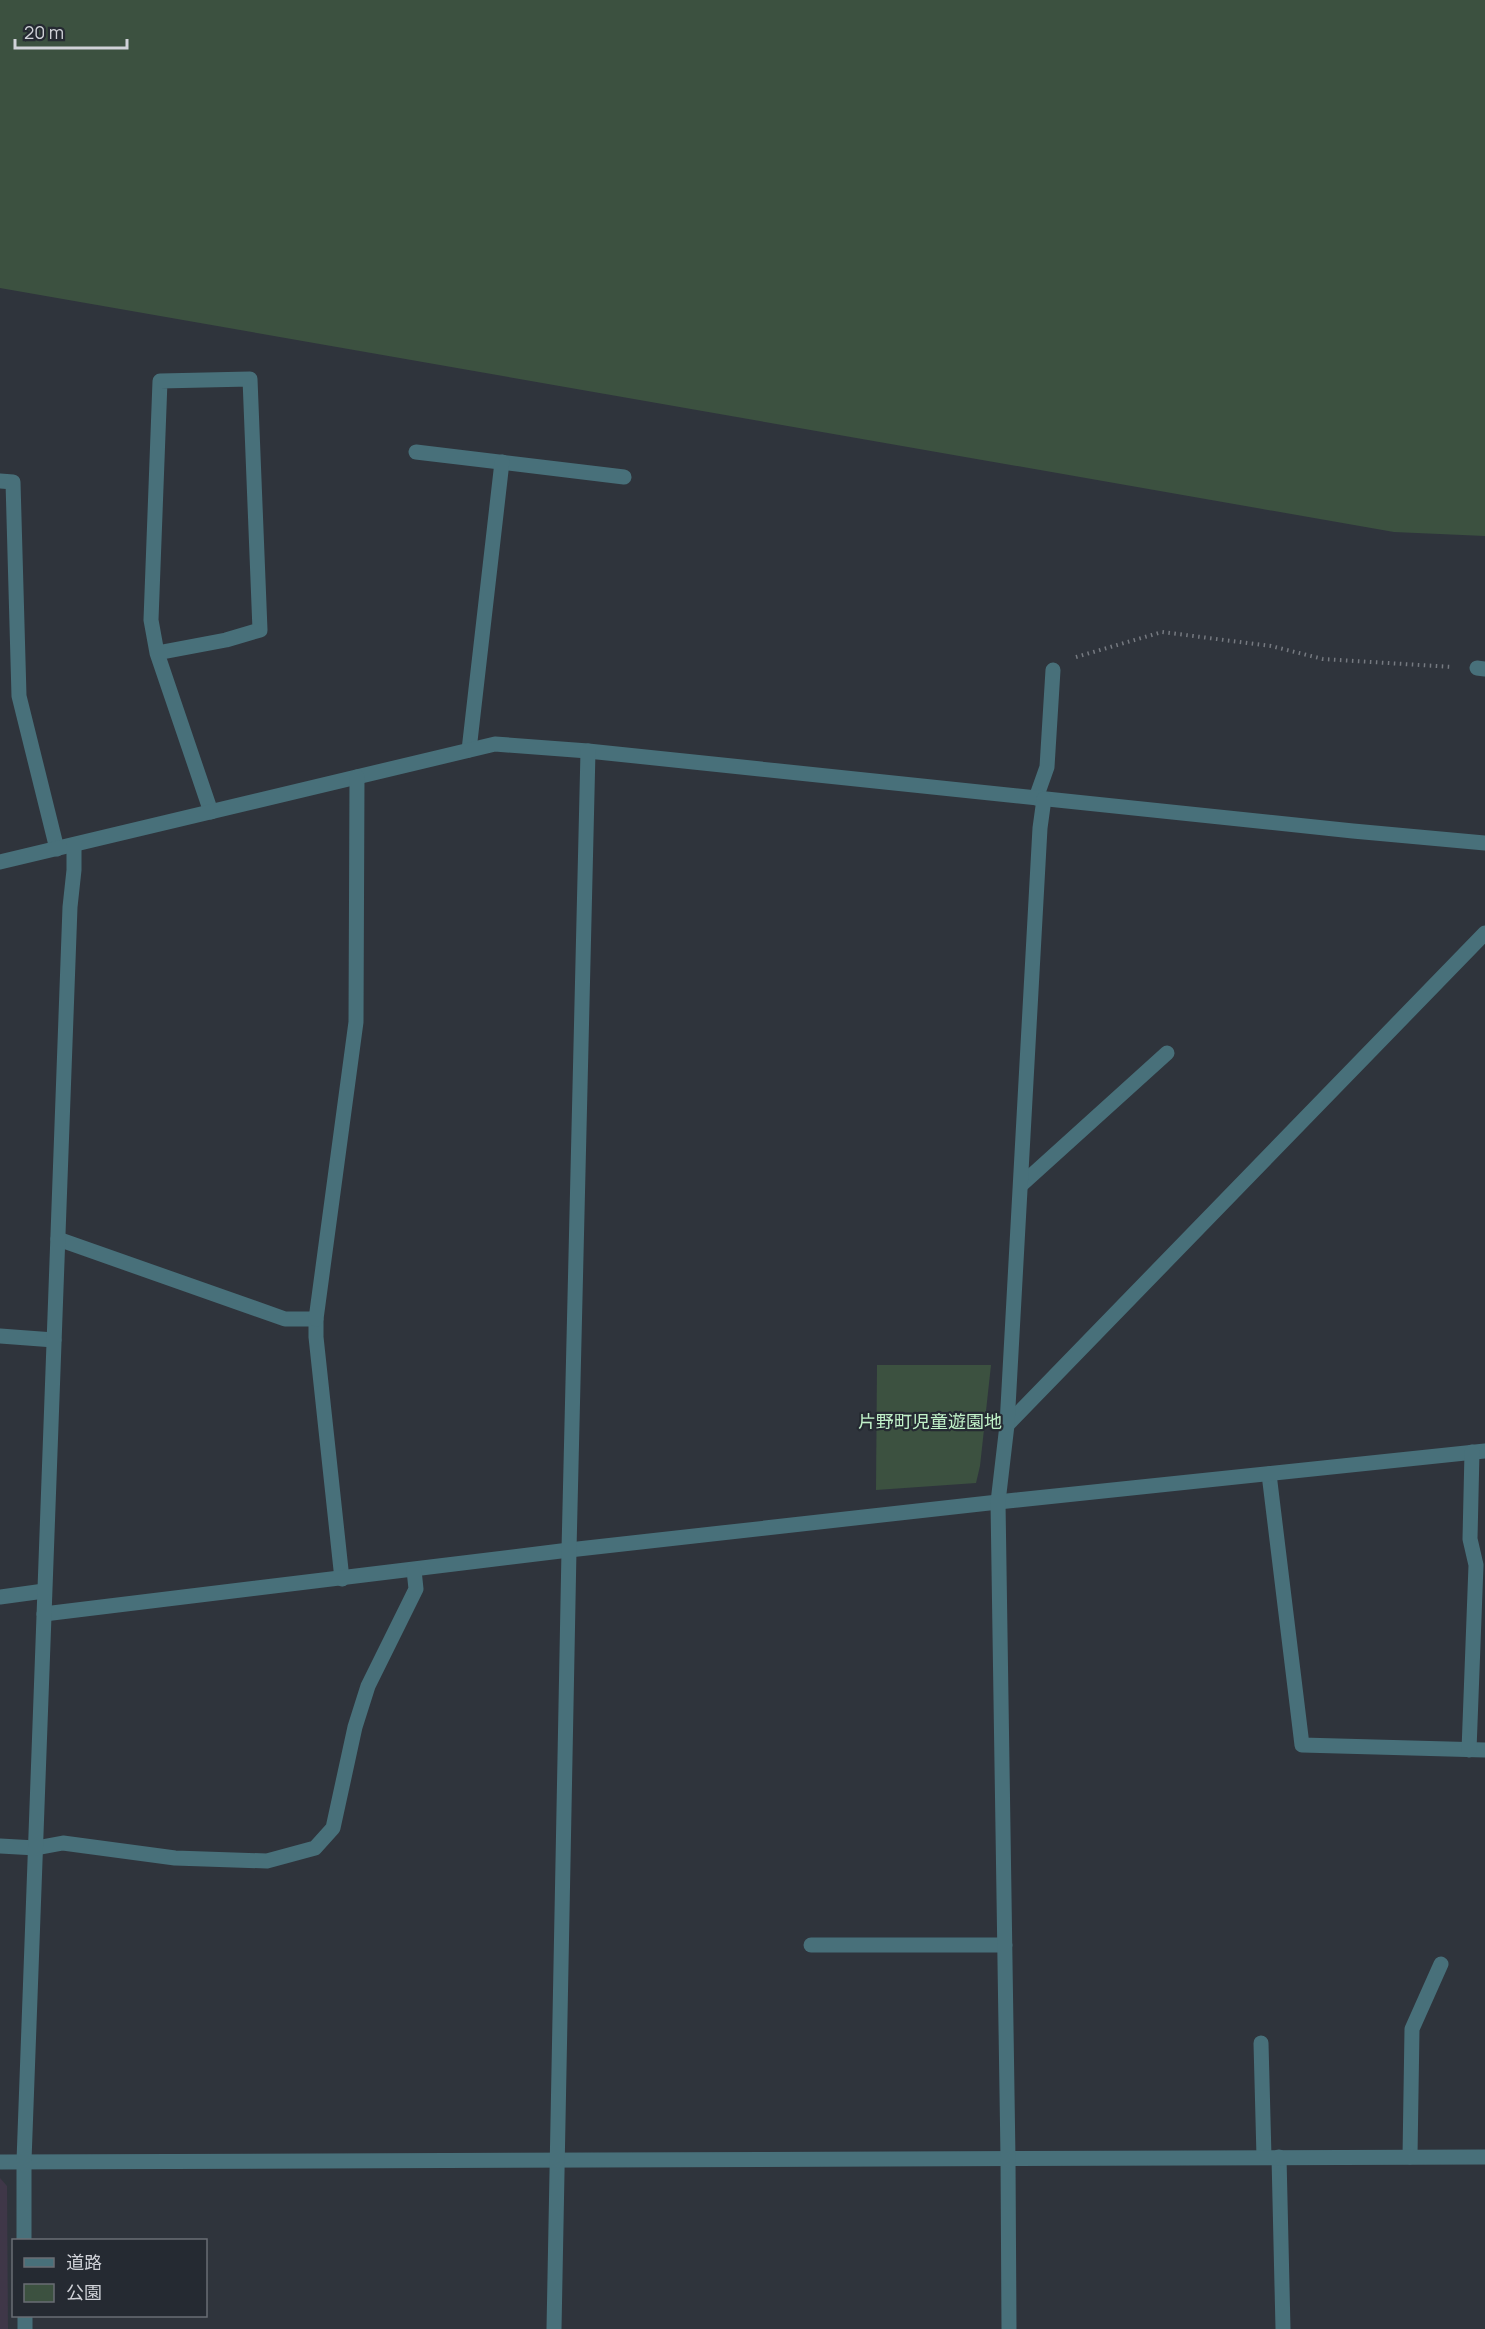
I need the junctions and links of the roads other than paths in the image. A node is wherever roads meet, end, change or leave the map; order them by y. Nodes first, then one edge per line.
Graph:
1 (416, 453) dead end
2 (502, 462) junction
3 (624, 477) dead end
4 (0, 481) edge
5 (157, 653) junction
6 (1053, 670) road end
7 (469, 750) junction
8 (588, 751) junction
9 (357, 777) junction
10 (1040, 798) junction
11 (211, 812) junction
12 (1485, 843) edge
13 (74, 845) junction
14 (57, 849) junction
15 (0, 862) edge
16 (1485, 933) edge
17 (1167, 1053) dead end
18 (1021, 1185) junction
19 (58, 1239) junction
20 (316, 1319) junction
21 (0, 1336) edge
22 (54, 1340) junction
23 (1007, 1425) junction
24 (1478, 1452) edge
25 (1269, 1474) junction
26 (998, 1502) junction
27 (569, 1550) junction
28 (414, 1570) junction
29 (342, 1579) junction
30 (44, 1591) junction
31 (0, 1598) edge
32 (44, 1614) junction
33 (1469, 1750) junction
34 (1485, 1750) edge
35 (0, 1846) edge
36 (36, 1848) junction
37 (811, 1945) dead end
38 (1005, 1946) junction
39 (1441, 1964) dead end
40 (1261, 2043) dead end
41 (1008, 2157) junction
42 (1271, 2157) junction
43 (1410, 2157) junction
44 (1485, 2157) edge
45 (558, 2159) junction
46 (0, 2162) edge
47 (24, 2162) junction
48 (24, 2239) edge
49 (554, 2329) edge
50 (1009, 2329) edge
51 (1282, 2329) edge

1 - 2 street
2 - 3 street
2 - 7 street
4 - 14 street
5 - 5 street
5 - 11 street
6 - 10 street
7 - 8 street
7 - 9 street
8 - 10 street
8 - 27 street
9 - 11 street
9 - 20 street
10 - 12 street
10 - 18 street
11 - 13 street
13 - 14 street
13 - 19 street
14 - 15 street
16 - 23 street
17 - 18 street
18 - 23 street
19 - 20 street
19 - 22 street
20 - 29 street
21 - 22 street
22 - 30 street
23 - 26 street
24 - 25 street
24 - 33 street
25 - 26 street
25 - 33 street
26 - 27 street
26 - 38 street
27 - 28 street
27 - 45 street
28 - 29 street
28 - 36 street
29 - 32 street
30 - 31 street
30 - 32 street
32 - 36 street
33 - 34 street
35 - 36 street
36 - 47 street
37 - 38 street
38 - 41 street
39 - 43 street
40 - 42 street
41 - 42 street
41 - 45 street
41 - 50 street
42 - 43 street
42 - 51 street
43 - 44 street
45 - 47 street
45 - 49 street
46 - 47 street
47 - 48 street

